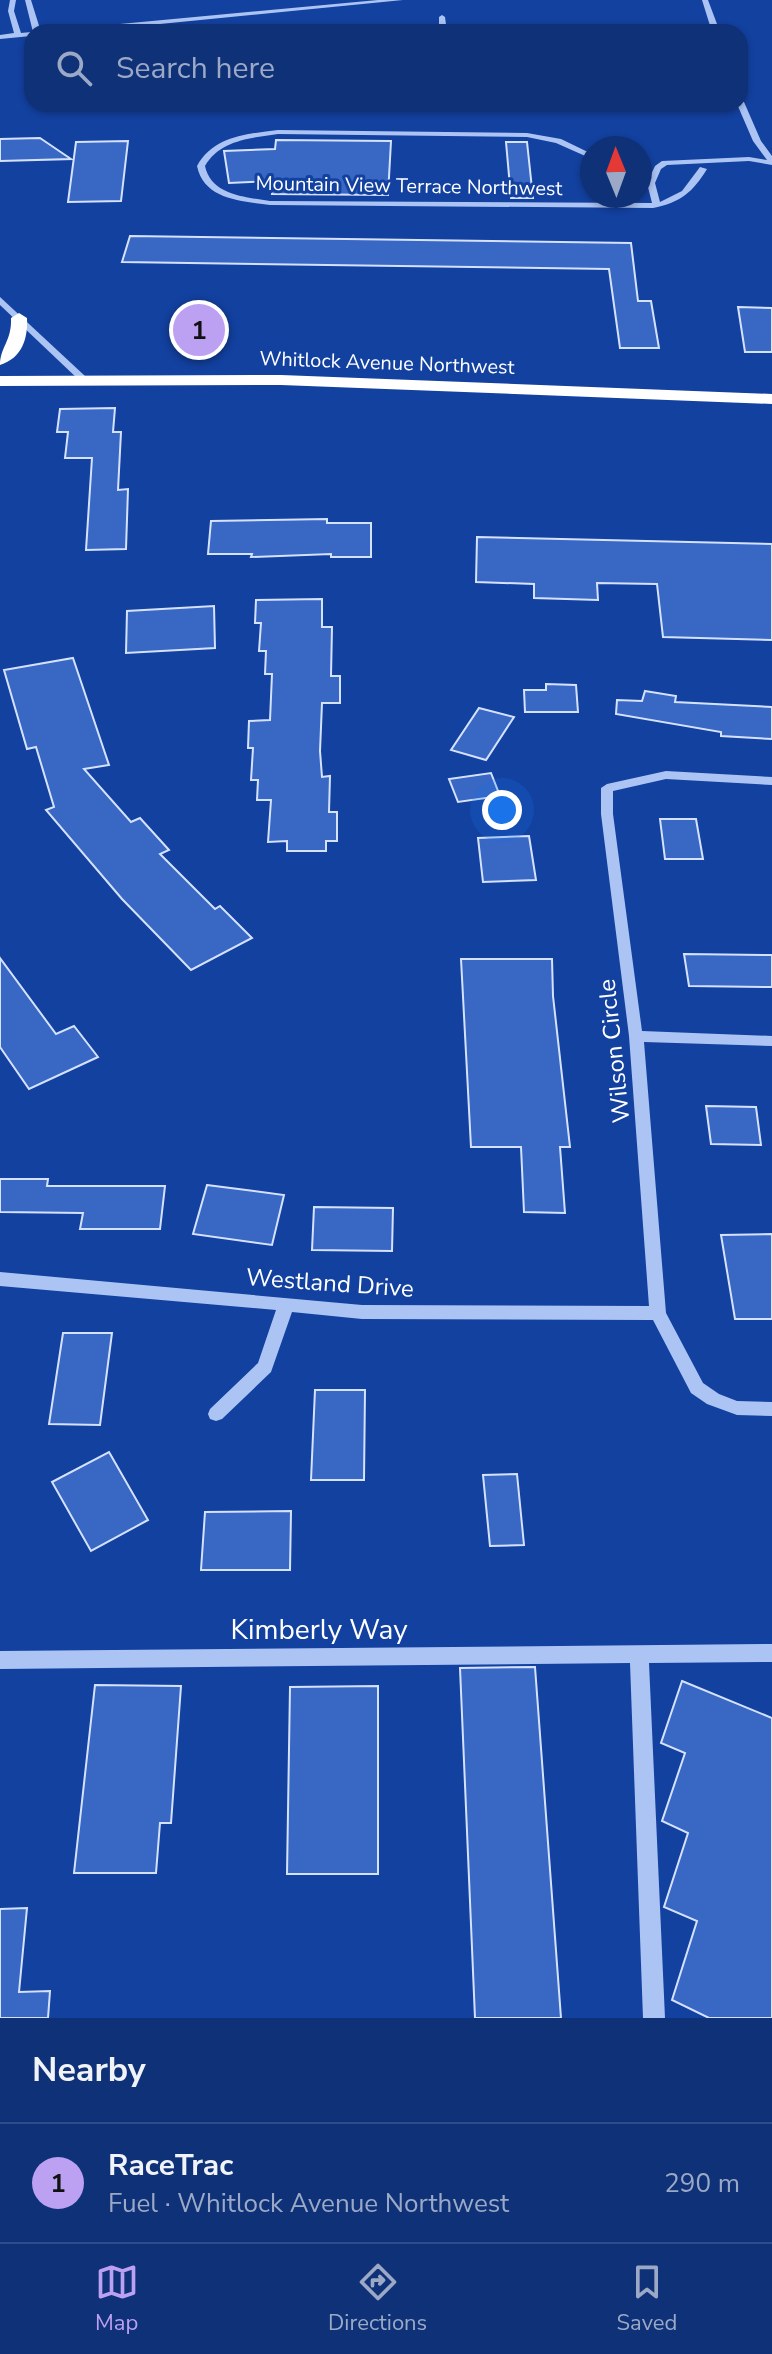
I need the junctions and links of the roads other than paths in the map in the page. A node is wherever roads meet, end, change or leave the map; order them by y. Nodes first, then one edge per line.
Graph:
1 (13, 0) edge
2 (28, 0) edge
3 (400, 0) edge
4 (705, 0) edge
5 (442, 17) dead end
6 (33, 24) edge
7 (142, 24) edge
8 (442, 24) edge
9 (713, 24) edge
10 (24, 34) edge
11 (18, 35) junction
12 (0, 37) edge
13 (744, 112) edge
14 (580, 151) edge
15 (772, 162) edge
16 (652, 167) edge
17 (658, 168) junction
18 (703, 169) junction
19 (652, 205) edge
20 (657, 205) junction
21 (580, 207) edge
22 (0, 300) edge
23 (19, 318) junction
24 (0, 360) edge
25 (82, 378) junction
26 (0, 381) edge
27 (772, 399) edge
28 (772, 781) edge
29 (636, 1036) junction
30 (772, 1041) edge
31 (0, 1279) edge
32 (286, 1306) junction
33 (658, 1313) junction
34 (772, 1409) edge
35 (216, 1414) dead end
36 (772, 1653) edge
37 (639, 1654) junction
38 (0, 1660) edge
39 (654, 2018) edge

1 - 11 street
2 - 6 street
3 - 7 street
4 - 9 street
5 - 8 street
10 - 11 street
11 - 12 street
13 - 15 street
14 - 21 street, Mountain View Terrace Northwest
15 - 17 street
15 - 18 street
16 - 17 street
17 - 18 street
17 - 20 street
18 - 20 street, Mountain View Terrace Northwest
19 - 20 street, Mountain View Terrace Northwest
22 - 23 street
23 - 24 highway
23 - 25 street
25 - 26 highway, Whitlock Avenue Northwest
25 - 27 highway, Whitlock Avenue Northwest
28 - 29 street, Wilson Circle
29 - 30 street
29 - 33 street, Wilson Circle
31 - 32 street, Westland Drive
32 - 33 street, Westland Drive
32 - 35 street
33 - 34 street, Wilson Circle
36 - 37 street, Kimberly Way
37 - 38 street, Kimberly Way
37 - 39 street

